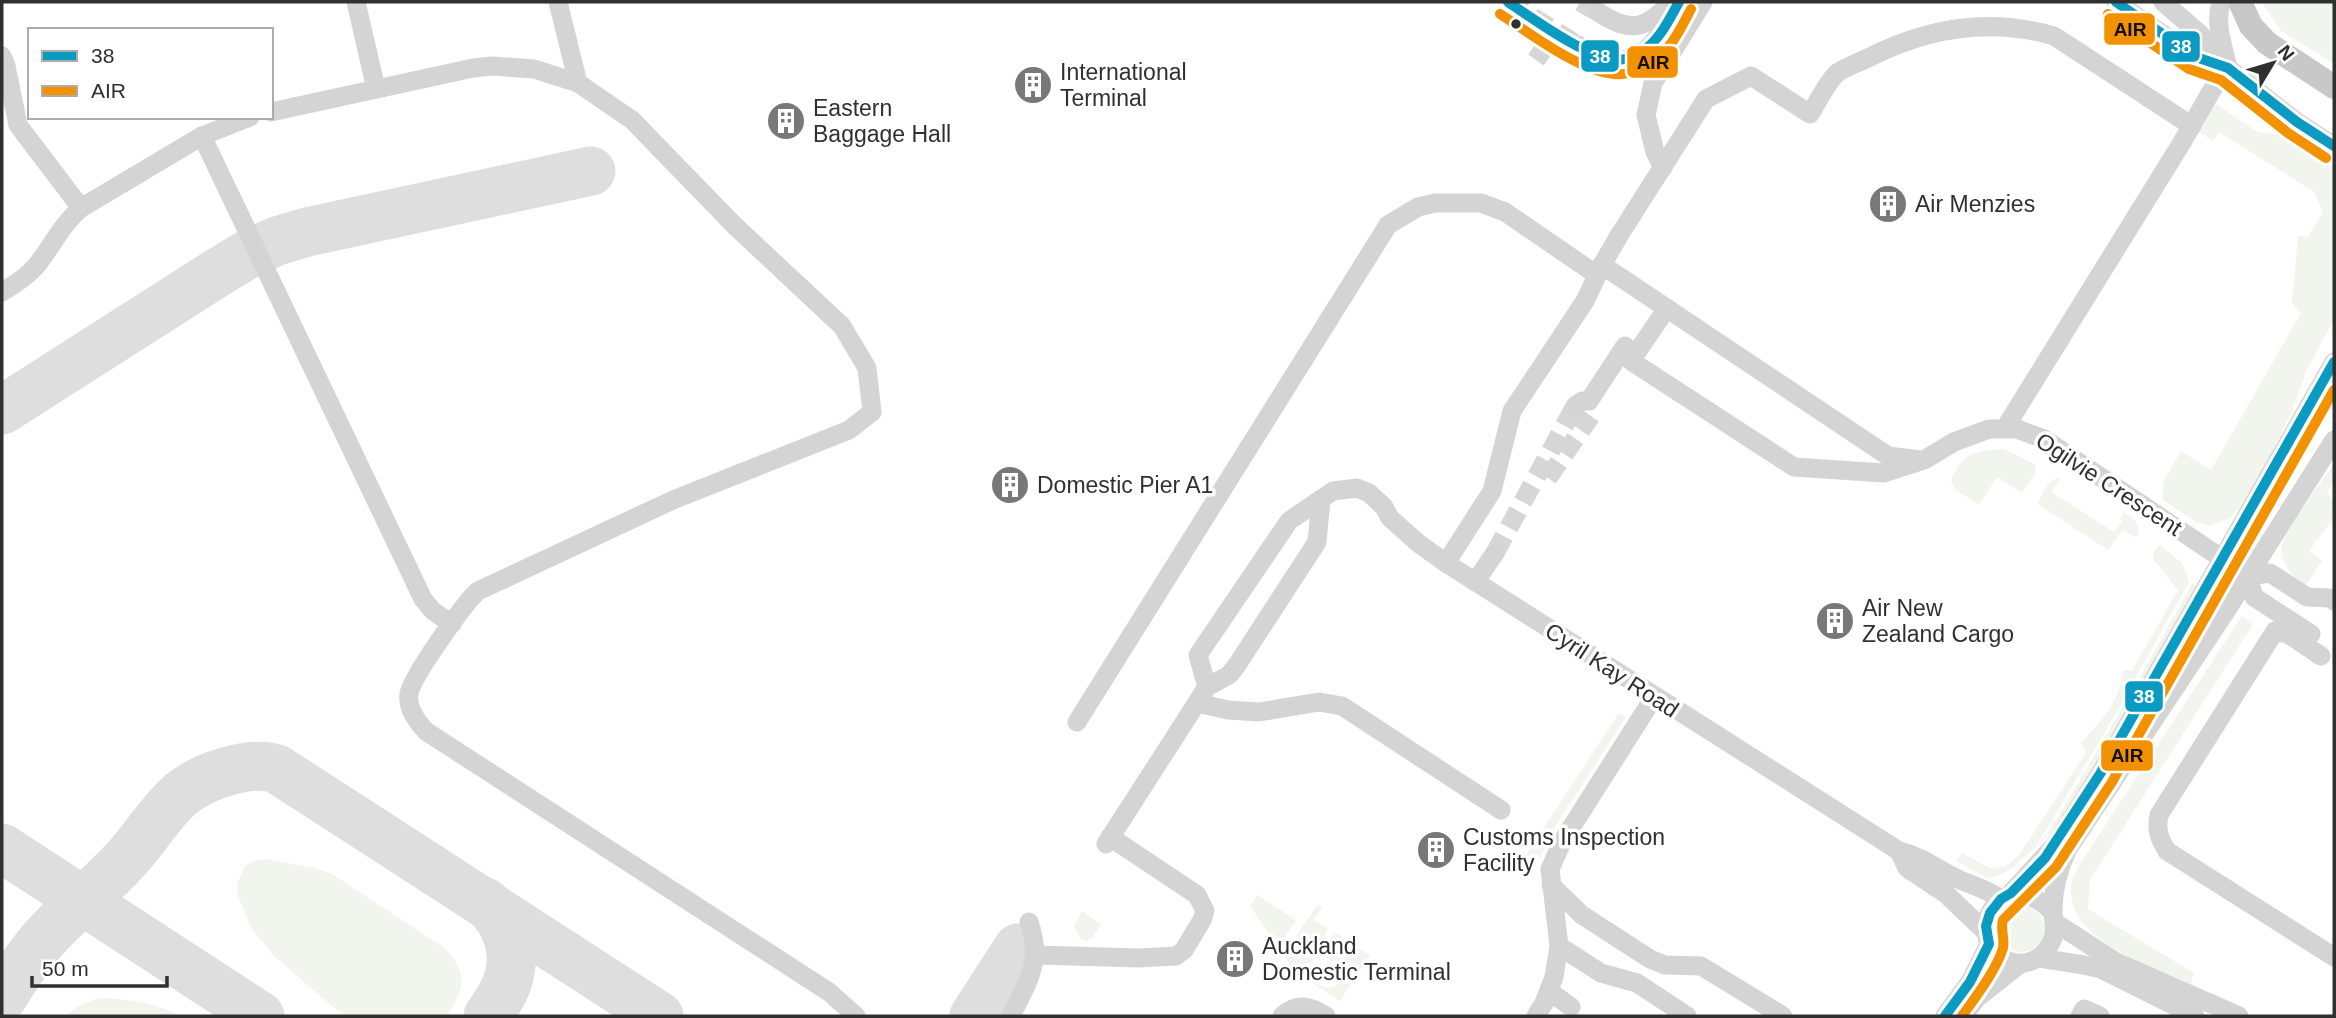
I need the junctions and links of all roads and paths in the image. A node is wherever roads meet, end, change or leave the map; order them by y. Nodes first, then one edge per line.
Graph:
1 (356, 2) edge
2 (558, 2) edge
3 (1672, 2) edge
4 (1679, 2) edge
5 (1703, 2) edge
6 (2116, 2) edge
7 (2163, 2) edge
8 (2221, 2) edge
9 (2240, 2) edge
10 (1598, 12) tunnel mouth
11 (1578, 44) tunnel mouth
12 (2, 56) edge
13 (2228, 68) junction
14 (578, 83) junction
15 (2334, 87) edge
16 (376, 89) junction
17 (273, 112) edge
18 (245, 119) edge
19 (2192, 126) junction
20 (202, 136) junction
21 (2334, 146) edge
22 (1663, 168) junction
23 (81, 208) junction
24 (1600, 270) junction
25 (2, 292) edge
26 (1667, 308) junction
27 (1630, 361) junction
28 (2334, 362) edge
29 (1585, 408) tunnel mouth
30 (2005, 428) junction
31 (2334, 440) edge
32 (1924, 460) junction
33 (1327, 496) junction
34 (1494, 553) tunnel mouth
35 (2222, 559) junction
36 (1446, 563) junction
37 (2248, 576) junction
38 (1475, 582) junction
39 (2333, 597) edge
40 (452, 624) junction
41 (1202, 695) junction
42 (1654, 697) junction
43 (1076, 722) dead end
44 (1501, 810) dead end
45 (1899, 851) junction
46 (1551, 886) junction
47 (2006, 896) junction
48 (2054, 918) junction
49 (1029, 922) dead end
50 (1988, 938) junction
51 (1559, 946) junction
52 (1036, 955) junction
53 (2334, 957) edge
54 (2030, 961) junction
55 (1549, 991) junction
56 (1571, 1007) dead end
57 (1976, 1007) edge
58 (1314, 1014) edge
59 (856, 1016) edge
60 (1011, 1016) edge
61 (1282, 1016) edge
62 (1536, 1016) edge
63 (1687, 1016) edge
64 (1783, 1016) edge
65 (1945, 1016) edge
66 (1963, 1016) edge
67 (2195, 1016) edge
68 (2239, 1016) edge

1 - 16 street
2 - 14 street
3 - 10 street
4 - 11 street
5 - 22 street
6 - 13 street
7 - 13 street
8 - 13 street
9 - 15 main road
12 - 23 street
13 - 19 street
13 - 21 street
14 - 16 street
14 - 40 street
16 - 17 street
18 - 20 street
19 - 22 street
19 - 30 street
20 - 23 street
20 - 40 street
22 - 24 street
23 - 25 street
24 - 26 street
24 - 36 street
24 - 43 street
26 - 27 street
26 - 32 street
27 - 29 street
27 - 32 street, Ogilvie Crescent
28 - 35 street
30 - 32 street, Ogilvie Crescent
30 - 35 street, Ogilvie Crescent
31 - 37 street
33 - 36 street, Cyril Kay Road
33 - 41 street
33 - 41 street
34 - 38 street
35 - 37 street, Ogilvie Crescent
35 - 47 street
36 - 38 street, Cyril Kay Road
37 - 39 street
37 - 48 street
37 - 53 street
38 - 42 street, Cyril Kay Road
40 - 59 street
41 - 44 street
41 - 52 street
42 - 45 street, Cyril Kay Road
42 - 46 street
45 - 47 street, Cyril Kay Road
45 - 50 street, Cyril Kay Road
46 - 51 street
46 - 64 street
47 - 48 street
47 - 50 street
48 - 54 street
48 - 68 street
49 - 52 street
50 - 54 street
50 - 65 street
51 - 55 street
51 - 63 street
52 - 60 street
54 - 57 street
54 - 67 street
55 - 56 street
55 - 62 street
57 - 66 street
58 - 61 street

